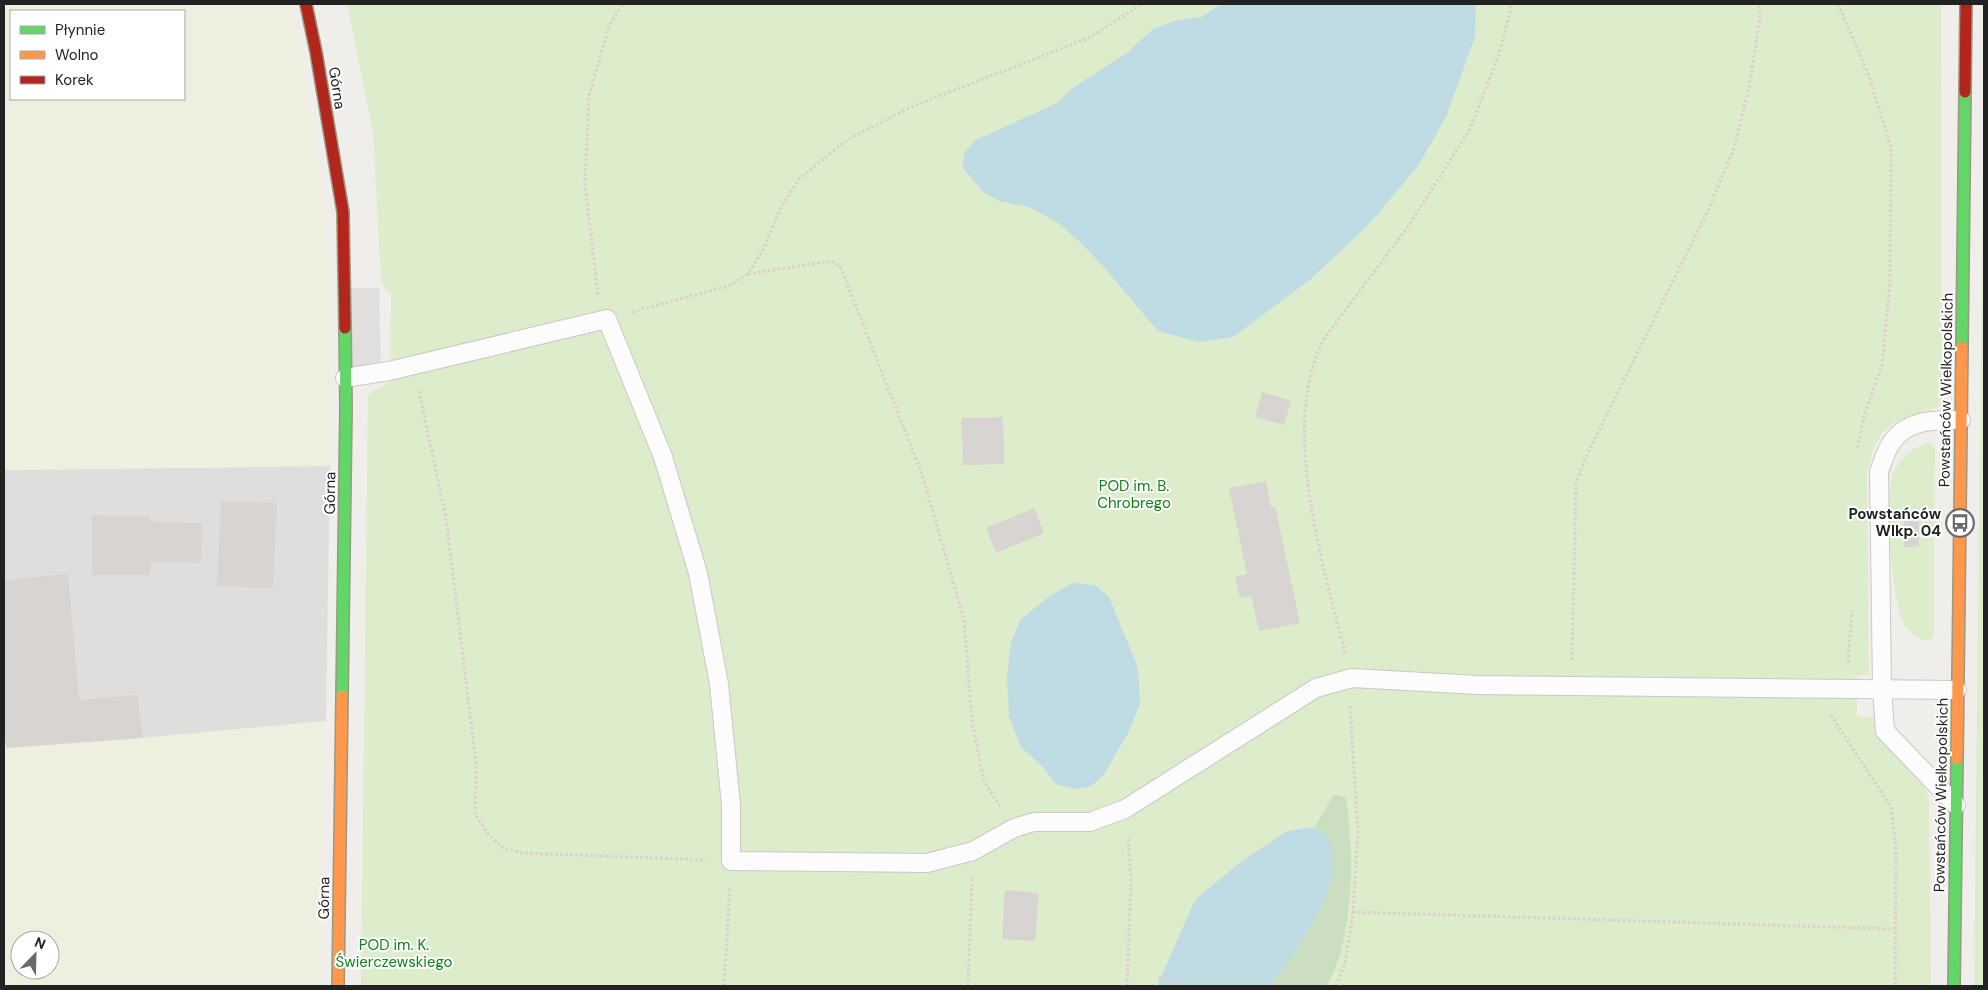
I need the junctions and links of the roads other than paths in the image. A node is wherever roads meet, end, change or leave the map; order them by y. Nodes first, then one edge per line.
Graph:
1 (306, 4) edge
2 (1966, 4) edge
3 (345, 378) junction
4 (1961, 420) junction
5 (1882, 689) junction
6 (1958, 690) junction
7 (1956, 806) junction
8 (338, 986) edge
9 (1954, 986) edge

1 - 3 street, Górna
2 - 4 street, Powstańców Wielkopolskich
3 - 5 lane
3 - 8 street, Górna
4 - 5 lane
4 - 6 street, Powstańców Wielkopolskich
5 - 6 lane
5 - 7 lane
6 - 7 street, Powstańców Wielkopolskich
7 - 9 street, Powstańców Wielkopolskich

